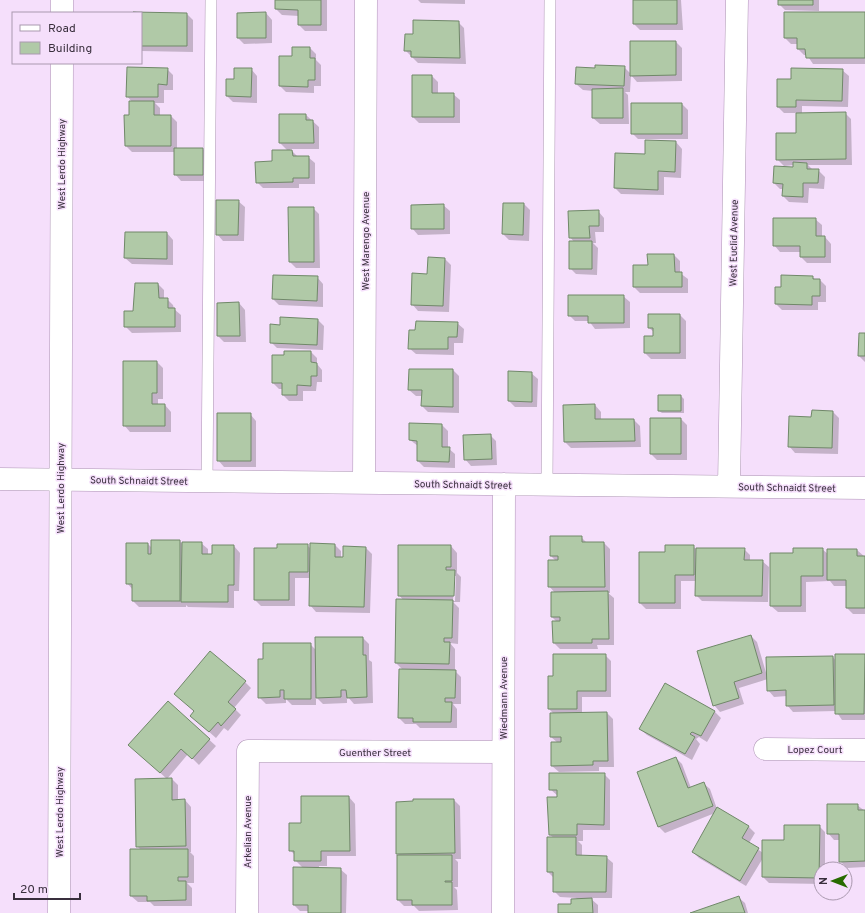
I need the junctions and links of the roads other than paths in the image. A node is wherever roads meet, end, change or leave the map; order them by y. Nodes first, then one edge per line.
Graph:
1 (62, 0) edge
2 (211, 0) edge
3 (366, 0) edge
4 (550, 0) edge
5 (737, 0) edge
6 (62, 12) edge
7 (62, 64) edge
8 (0, 479) edge
9 (60, 479) junction
10 (207, 481) junction
11 (364, 483) junction
12 (504, 484) junction
13 (547, 484) junction
14 (729, 486) junction
15 (865, 488) edge
16 (765, 749) dead end
17 (865, 750) edge
18 (248, 751) joint
19 (503, 752) junction
20 (59, 913) edge
21 (247, 913) edge
22 (502, 913) edge

1 - 6 street
2 - 10 lane
3 - 11 street, West Marengo Avenue
4 - 13 lane
5 - 14 street, West Euclid Avenue
7 - 9 street, West Lerdo Highway
8 - 9 street, South Schnaidt Street
9 - 10 street, South Schnaidt Street
9 - 20 street, West Lerdo Highway
10 - 11 street, South Schnaidt Street
11 - 12 street, South Schnaidt Street
12 - 13 street, South Schnaidt Street
12 - 19 street, Wiedmann Avenue
13 - 14 street, South Schnaidt Street
14 - 15 street, South Schnaidt Street
16 - 17 street, Lopez Court
18 - 19 street, Guenther Street
18 - 21 street, Arkelian Avenue
19 - 22 street, Wiedmann Avenue

